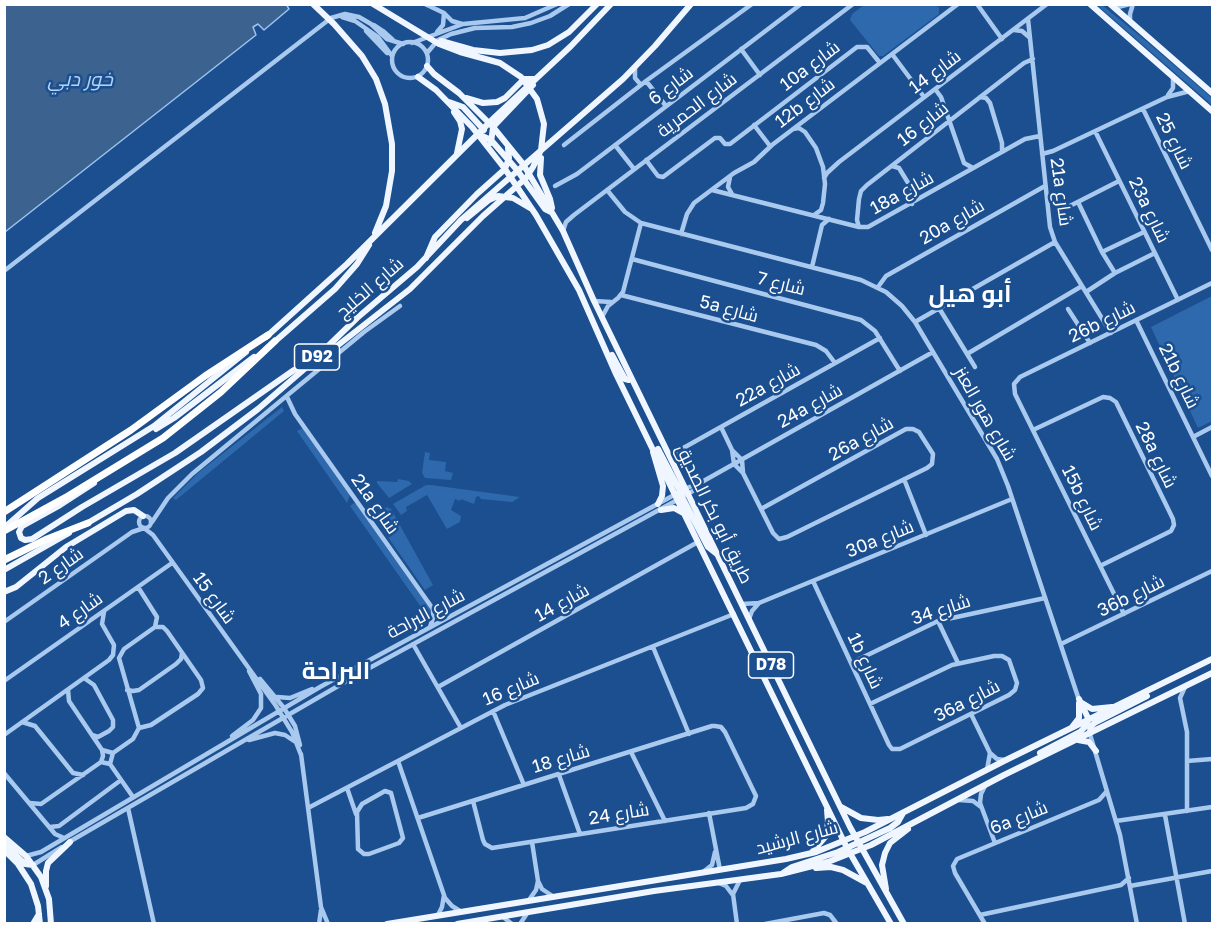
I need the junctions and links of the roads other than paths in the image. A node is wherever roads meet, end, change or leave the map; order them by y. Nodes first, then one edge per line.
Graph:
1 (313, 4) edge
2 (373, 4) edge
3 (425, 4) edge
4 (557, 4) edge
5 (569, 4) edge
6 (597, 4) edge
7 (611, 4) edge
8 (691, 4) edge
9 (752, 4) edge
10 (788, 4) edge
11 (801, 4) edge
12 (853, 4) edge
13 (958, 4) edge
14 (977, 4) edge
15 (1047, 4) edge
16 (1090, 4) edge
17 (1132, 4) edge
18 (1110, 6) edge
19 (792, 11) junction
20 (444, 13) junction
21 (336, 16) junction
22 (1028, 19) junction
23 (1130, 22) junction
24 (463, 24) junction
25 (1014, 30) junction
26 (420, 33) junction
27 (434, 34) junction
28 (1002, 39) junction
29 (1031, 40) junction
30 (412, 43) junction
31 (403, 44) junction
32 (741, 49) junction
33 (427, 53) junction
34 (892, 54) junction
35 (393, 59) junction
36 (1033, 59) junction
37 (880, 63) junction
38 (428, 66) junction
39 (635, 67) junction
40 (760, 75) junction
41 (1173, 76) junction
42 (418, 77) junction
43 (534, 79) junction
44 (622, 79) junction
45 (637, 80) junction
46 (644, 83) junction
47 (935, 89) junction
48 (1190, 91) junction
49 (1212, 93) edge
50 (463, 97) junction
51 (924, 97) junction
52 (980, 97) junction
53 (1167, 97) junction
54 (448, 101) junction
55 (666, 106) junction
56 (1143, 109) junction
57 (1212, 111) edge
58 (949, 121) junction
59 (491, 125) junction
60 (754, 125) junction
61 (793, 129) junction
62 (481, 131) junction
63 (1095, 132) junction
64 (1040, 136) junction
65 (491, 138) junction
66 (506, 144) junction
67 (564, 145) dead end
68 (615, 145) junction
69 (770, 146) junction
70 (545, 147) junction
71 (1002, 152) junction
72 (493, 154) junction
73 (1042, 154) junction
74 (457, 155) junction
75 (509, 159) junction
76 (646, 160) junction
77 (822, 162) junction
78 (839, 162) junction
79 (523, 165) junction
80 (892, 166) junction
81 (975, 168) junction
82 (505, 169) junction
83 (634, 169) junction
84 (517, 170) junction
85 (731, 175) junction
86 (510, 176) junction
87 (824, 178) junction
88 (1119, 181) junction
89 (555, 186) dead end
90 (1045, 186) junction
91 (607, 190) junction
92 (712, 190) junction
93 (732, 194) junction
94 (1078, 202) junction
95 (912, 204) junction
96 (1060, 211) dead end
97 (552, 212) junction
98 (536, 215) junction
99 (814, 215) junction
100 (829, 219) junction
101 (461, 220) junction
102 (641, 223) junction
103 (859, 227) junction
104 (563, 231) junction
105 (1144, 231) junction
106 (681, 234) junction
107 (1055, 242) junction
108 (1211, 244) edge
109 (1212, 250) edge
110 (1102, 252) junction
111 (1155, 253) junction
112 (426, 258) junction
113 (632, 259) junction
114 (812, 267) junction
115 (4, 271) edge
116 (1115, 273) junction
117 (1212, 283) edge
118 (1082, 286) junction
119 (878, 287) junction
120 (1086, 292) junction
121 (621, 295) junction
122 (1178, 300) junction
123 (594, 301) junction
124 (611, 302) junction
125 (400, 306) dead end
126 (939, 308) junction
127 (1068, 309) dead end
128 (602, 318) junction
129 (1136, 320) junction
130 (915, 322) junction
131 (1111, 333) junction
132 (267, 335) junction
133 (880, 338) junction
134 (275, 341) junction
135 (603, 343) junction
136 (1090, 343) junction
137 (933, 352) junction
138 (967, 354) junction
139 (316, 358) junction
140 (835, 363) junction
141 (975, 367) dead end
142 (900, 371) junction
143 (631, 378) junction
144 (1015, 394) joint
145 (287, 397) junction
146 (280, 402) junction
147 (295, 414) junction
148 (643, 427) junction
149 (721, 427) junction
150 (1212, 427) edge
151 (1033, 430) junction
152 (1193, 437) junction
153 (138, 438) junction
154 (653, 448) junction
155 (732, 450) junction
156 (669, 456) junction
157 (742, 460) junction
158 (734, 464) junction
159 (743, 473) junction
160 (1212, 476) edge
161 (100, 477) junction
162 (904, 479) junction
163 (680, 497) junction
164 (1012, 500) junction
165 (660, 507) junction
166 (761, 509) junction
167 (158, 511) junction
168 (4, 512) edge
169 (686, 516) junction
170 (142, 518) junction
171 (88, 523) junction
172 (151, 524) junction
173 (144, 528) junction
174 (4, 530) edge
175 (600, 530) dead end
176 (609, 531) junction
177 (132, 532) junction
178 (153, 535) junction
179 (926, 535) junction
180 (698, 542) junction
181 (4, 560) edge
182 (172, 563) junction
183 (1100, 566) junction
184 (1212, 571) edge
185 (4, 572) edge
186 (26, 580) junction
187 (813, 581) junction
188 (138, 587) junction
189 (4, 592) edge
190 (4, 598) edge
191 (1045, 598) junction
192 (759, 603) junction
193 (741, 604) junction
194 (107, 608) junction
195 (432, 609) junction
196 (734, 614) junction
197 (1124, 614) junction
198 (451, 616) junction
199 (90, 620) junction
200 (749, 620) junction
201 (938, 621) junction
202 (4, 622) edge
203 (102, 624) junction
204 (155, 627) junction
205 (430, 627) junction
206 (413, 644) junction
207 (1061, 644) junction
208 (114, 645) junction
209 (653, 647) junction
210 (124, 649) junction
211 (182, 652) junction
212 (1212, 659) edge
213 (109, 660) junction
214 (851, 663) junction
215 (958, 663) junction
216 (120, 665) junction
217 (247, 665) junction
218 (1212, 673) edge
219 (255, 676) junction
220 (84, 678) junction
221 (4, 681) edge
222 (1159, 686) junction
223 (1185, 686) junction
224 (320, 687) junction
225 (438, 687) junction
226 (68, 690) junction
227 (127, 690) junction
228 (275, 695) junction
229 (1165, 696) junction
230 (1079, 699) junction
231 (1180, 702) junction
232 (870, 704) junction
233 (1119, 706) junction
234 (282, 709) junction
235 (493, 711) junction
236 (970, 714) junction
237 (286, 717) junction
238 (22, 722) junction
239 (1087, 722) junction
240 (139, 728) junction
241 (461, 728) junction
242 (1070, 730) junction
243 (1090, 733) junction
244 (689, 734) junction
245 (4, 735) edge
246 (92, 735) junction
247 (230, 740) junction
248 (238, 744) junction
249 (297, 744) junction
250 (1058, 748) junction
251 (102, 750) junction
252 (895, 750) joint
253 (1096, 751) junction
254 (631, 752) junction
255 (113, 753) junction
256 (990, 753) junction
257 (301, 755) junction
258 (1212, 759) edge
259 (1006, 760) junction
260 (398, 761) junction
261 (1187, 761) junction
262 (101, 762) junction
263 (110, 764) junction
264 (987, 770) junction
265 (4, 773) edge
266 (73, 773) junction
267 (559, 774) junction
268 (83, 775) junction
269 (1004, 775) junction
270 (121, 780) junction
271 (986, 784) junction
272 (69, 785) junction
273 (524, 785) junction
274 (348, 787) junction
275 (1107, 790) junction
276 (133, 797) junction
277 (824, 798) junction
278 (1100, 800) junction
279 (473, 801) junction
280 (954, 801) junction
281 (30, 803) junction
282 (1112, 803) junction
283 (41, 804) junction
284 (839, 805) junction
285 (361, 806) junction
286 (981, 807) junction
287 (1212, 807) edge
288 (128, 808) junction
289 (308, 808) junction
290 (746, 808) joint
291 (935, 811) junction
292 (1187, 811) junction
293 (709, 813) junction
294 (904, 813) junction
295 (39, 815) junction
296 (356, 815) junction
297 (1165, 815) junction
298 (418, 818) junction
299 (894, 818) junction
300 (664, 821) junction
301 (1117, 822) junction
302 (50, 827) junction
303 (580, 834) junction
304 (4, 837) edge
305 (67, 840) junction
306 (532, 842) junction
307 (858, 843) junction
308 (995, 843) junction
309 (4, 844) edge
310 (848, 847) junction
311 (715, 849) junction
312 (4, 850) edge
313 (806, 855) junction
314 (26, 856) junction
315 (33, 865) junction
316 (720, 870) junction
317 (801, 870) junction
318 (1212, 871) edge
319 (701, 873) junction
320 (781, 874) junction
321 (1129, 878) junction
322 (1176, 878) junction
323 (741, 879) junction
324 (538, 881) junction
325 (717, 882) junction
326 (868, 884) junction
327 (1121, 885) junction
328 (1131, 887) junction
329 (46, 889) junction
330 (654, 891) junction
331 (443, 892) junction
332 (887, 896) junction
333 (554, 897) junction
334 (733, 897) junction
335 (528, 901) junction
336 (321, 907) junction
337 (462, 911) junction
338 (528, 912) junction
339 (980, 915) junction
340 (437, 916) junction
341 (500, 916) junction
342 (836, 922) edge
343 (39, 923) edge
344 (772, 923) edge
345 (51, 924) edge
346 (154, 924) edge
347 (319, 924) edge
348 (328, 924) edge
349 (387, 924) edge
350 (456, 924) edge
351 (512, 924) edge
352 (520, 924) edge
353 (737, 924) edge
354 (765, 924) edge
355 (891, 924) edge
356 (904, 924) edge
357 (985, 924) edge
358 (1137, 924) edge
359 (1185, 924) edge

1 - 134 main road
2 - 26 main road
3 - 20 street
4 - 24 street
5 - 33 street
6 - 26 main road
7 - 43 main road, شارع الخليج / D92
8 - 39 main road, شارع الخليج / D92
9 - 46 street
10 - 19 street
11 - 19 street, شارع 6
12 - 40 street, شارع الحمرية
13 - 34 street, 12b شارع
14 - 28 street
15 - 22 street, شارع 14
16 - 41 main road
17 - 18 street
17 - 23 street
18 - 23 main road
19 - 32 street, شارع 6
20 - 24 street
20 - 27 street
21 - 31 street
21 - 35 street
21 - 115 street
22 - 25 street, شارع 14
22 - 29 street, 21a شارع
23 - 49 main road
24 - 27 street
25 - 28 street, شارع 14
25 - 29 street
26 - 139 main road
27 - 30 street
28 - 47 street, شارع 14
29 - 36 street, 21a شارع
30 - 31 street
30 - 33 street
31 - 35 street
32 - 40 street
32 - 55 street, شارع 6
33 - 38 street
34 - 37 street, 12b شارع
34 - 51 street
35 - 42 street
36 - 52 street, شارع 16
36 - 64 street, 21a شارع
37 - 60 street, 10a شارع
37 - 61 street, 12b شارع
38 - 42 street
38 - 50 main road, طريق أبو بكر الصديق
39 - 44 main road, شارع الخليج / D92
39 - 45 street
40 - 76 street, شارع الحمرية
41 - 48 main road
41 - 53 street
42 - 54 main road
43 - 50 main road
43 - 59 main road, شارع الخليج / D92
44 - 45 street
44 - 70 main road, شارع الخليج / D92
45 - 46 street
46 - 55 street
46 - 67 street
47 - 51 street, شارع 14
47 - 58 street
48 - 53 street
48 - 57 main road
50 - 59 main road, طريق أبو بكر الصديق
51 - 78 street, شارع 14
52 - 58 street, شارع 16
52 - 71 street
53 - 56 street
54 - 62 main road, طريق أبو بكر الصديق
54 - 74 main road
55 - 68 street, شارع 6
56 - 63 street
56 - 108 street, شارع 25
58 - 80 street, شارع 16
58 - 81 street
59 - 62 main road, شارع الخليج / D92
59 - 65 main road
59 - 66 main road, طريق أبو بكر الصديق / D78
60 - 69 street
60 - 76 street, 10a شارع
61 - 69 street, 12b شارع
61 - 77 street
62 - 65 main road
62 - 72 main road, طريق أبو بكر الصديق / D78
62 - 74 main road, شارع الخليج / D92
63 - 73 street
63 - 88 street, 23a شارع
64 - 71 street, 18a شارع
64 - 73 street, 21a شارع
65 - 72 main road
65 - 75 main road
66 - 75 main road
66 - 79 main road, طريق أبو بكر الصديق / D78
68 - 83 street
68 - 89 street, شارع 6
69 - 85 street, 12b شارع
70 - 79 main road, شارع الخليج / D92
70 - 97 main road
71 - 81 street, 18a شارع
72 - 82 main road, طريق أبو بكر الصديق / D78
73 - 90 street, 21a شارع
74 - 132 main road, شارع الخليج / D92
75 - 79 main road
75 - 82 main road
75 - 84 main road
76 - 83 street, شارع الحمرية
77 - 78 street
77 - 87 street
78 - 87 street, شارع 14
79 - 84 main road, شارع الخليج / D92
79 - 97 main road, طريق أبو بكر الصديق / D78
80 - 95 street
80 - 103 street, شارع 16
81 - 95 street, 18a شارع
82 - 86 main road, طريق أبو بكر الصديق / D78
82 - 112 main road
83 - 91 street, شارع الحمرية
84 - 86 main road, شارع الخليج / D92
84 - 97 main road
85 - 92 street, 12b شارع
85 - 93 street
86 - 98 main road, طريق أبو بكر الصديق / D78
86 - 101 main road, شارع الخليج / D92
87 - 99 street
88 - 94 street
88 - 105 street, 23a شارع
90 - 107 street, 21a شارع
90 - 119 street, 20a شارع
91 - 102 street, شارع هور العنز
91 - 104 street, شارع الحمرية
92 - 93 street, 18a شارع
92 - 106 street, 12b شارع
93 - 99 street, 18a شارع
94 - 96 street
94 - 110 street
95 - 103 street, 18a شارع
97 - 104 main road, طريق أبو بكر الصديق / D78
98 - 101 main road
98 - 135 main road, طريق أبو بكر الصديق / D78
99 - 100 street, 18a شارع
100 - 103 street, 18a شارع
100 - 114 street
101 - 112 main road, شارع الخليج / D92
102 - 106 street, شارع هور العنز
102 - 113 street
104 - 123 main road, طريق أبو بكر الصديق / D78
105 - 110 street
105 - 111 street, 23a شارع
106 - 114 street, شارع هور العنز
107 - 118 street, 21a شارع
107 - 126 street
108 - 109 street, شارع 25
110 - 116 street
111 - 116 street
111 - 122 street, 23a شارع
112 - 139 main road, شارع الخليج / D92
113 - 121 street
113 - 133 street, شارع 7
114 - 119 street, شارع هور العنز
116 - 120 street
117 - 122 street, 26b شارع
118 - 120 street, 21a شارع
118 - 138 street
119 - 130 street, شارع هور العنز
120 - 131 street, 21a شارع
121 - 124 street
121 - 140 street, 5a شارع
122 - 129 street, 26b شارع
123 - 124 street
123 - 128 main road, طريق أبو بكر الصديق / D78
124 - 128 street
125 - 145 street
126 - 130 street
126 - 138 street
127 - 136 street
128 - 143 main road, طريق أبو بكر الصديق / D78
129 - 131 street, 26b شارع
129 - 152 street, 21b شارع
130 - 137 street, شارع هور العنز
131 - 136 street, 26b شارع
132 - 153 main road, شارع الخليج / D92
132 - 168 highway
133 - 140 street, 22a شارع
133 - 142 street, شارع 7
134 - 153 main road
134 - 161 highway
135 - 143 main road
135 - 148 main road, طريق أبو بكر الصديق / D78
136 - 144 street, 26b شارع
137 - 142 street, 24a شارع
137 - 164 street, شارع هور العنز
138 - 141 street
139 - 161 main road
139 - 171 main road, شارع الخليج / D92
140 - 149 street, 22a شارع
142 - 157 street, 24a شارع
143 - 156 main road, طريق أبو بكر الصديق / D78
144 - 151 street, 15b شارع
145 - 146 street
145 - 147 street, 21a شارع
146 - 147 street, 21a شارع
146 - 167 street
147 - 195 street, 21a شارع
148 - 154 main road, طريق أبو بكر الصديق / D78
148 - 163 main road
149 - 155 street
149 - 156 street, 22a شارع
150 - 152 street
151 - 183 street, 15b شارع
151 - 183 street, 28a شارع
152 - 160 street, 21b شارع
153 - 174 main road, شارع الخليج / D92
154 - 163 main road, طريق أبو بكر الصديق / D78
154 - 165 main road
155 - 157 street
155 - 158 street
156 - 163 main road, طريق أبو بكر الصديق / D78
157 - 158 street, 24a شارع
157 - 159 street
158 - 159 street
158 - 163 street, 24a شارع
159 - 166 street
161 - 174 highway
162 - 166 street, 26a شارع
162 - 166 street, 26a شارع
162 - 179 street
163 - 165 street, شارع البراحة
163 - 169 main road, طريق أبو بكر الصديق / D78
163 - 193 main road, طريق أبو بكر الصديق / D78
164 - 179 street, 30a شارع
164 - 191 street, شارع هور العنز
165 - 169 main road
165 - 176 street, شارع البراحة
165 - 206 street, شارع البراحة
167 - 170 street
167 - 172 street
169 - 180 main road, طريق أبو بكر الصديق / D78
170 - 172 street
170 - 173 street, شارع 15
170 - 177 street, شارع 2
170 - 186 main road
171 - 181 highway
171 - 185 main road, شارع الخليج / D92
172 - 173 street, شارع 2
172 - 178 street, شارع 15
173 - 177 street, شارع 2
173 - 178 street, شارع 15
175 - 176 street
176 - 198 street, شارع البراحة
177 - 202 street, شارع 2
178 - 182 street, شارع 15
179 - 187 street, 30a شارع
180 - 196 main road, طريق أبو بكر الصديق / D78
180 - 225 street, شارع 14
182 - 188 street, شارع 4
182 - 217 street, شارع 15
183 - 197 street, 15b شارع
184 - 197 street, 36b شارع
186 - 189 main road
186 - 190 main road
187 - 192 street, 30a شارع
187 - 214 street, 1b شارع
188 - 194 street, شارع 4
188 - 204 street
191 - 201 street, شارع 34
191 - 207 street, شارع هور العنز
192 - 193 street, 30a شارع
192 - 200 street
193 - 200 main road, طريق أبو بكر الصديق / D78
194 - 199 street, شارع 4
194 - 203 street
195 - 198 street
195 - 205 street
196 - 209 street, شارع 16
196 - 277 main road, طريق أبو بكر الصديق / D78
197 - 207 street, 36b شارع
198 - 205 street, شارع البراحة
199 - 203 street
199 - 221 street, شارع 4
200 - 284 main road, طريق أبو بكر الصديق / D78
201 - 214 street, شارع 34
201 - 215 street
203 - 208 street
204 - 210 street
204 - 211 street
205 - 224 street, شارع البراحة
206 - 225 street
206 - 237 street, شارع البراحة
207 - 230 street, شارع هور العنز
208 - 210 street
208 - 213 street
209 - 235 street, شارع 16
209 - 244 street
210 - 216 street
211 - 227 street
211 - 240 street
212 - 222 main road, شارع الرشيد
213 - 216 street
213 - 220 street
214 - 232 street, 1b شارع
215 - 232 street, 36a شارع
215 - 236 street, 36a شارع
216 - 227 street
217 - 219 street, شارع 15
217 - 247 street
218 - 223 main road, شارع الرشيد
219 - 228 street, شارع 15
219 - 234 street, شارع 15
220 - 226 street
220 - 246 street
222 - 233 main road, شارع الرشيد
222 - 243 main road
223 - 229 main road, شارع الرشيد
223 - 231 street
224 - 228 street
224 - 234 street, شارع البراحة
225 - 241 street
226 - 238 street
226 - 246 street
227 - 240 street
228 - 234 street, شارع 15
229 - 231 street
229 - 243 main road, شارع الرشيد
230 - 233 main road
230 - 239 main road
230 - 242 main road
231 - 261 street
232 - 252 street, 1b شارع
233 - 239 main road, شارع الرشيد
234 - 237 street, شارع 15
234 - 247 street, شارع البراحة
235 - 241 street, شارع 16
235 - 273 street
236 - 252 street, 36a شارع
236 - 256 street
237 - 248 street, شارع البراحة
237 - 249 street, شارع 15
237 - 257 street, شارع 15
238 - 245 street
238 - 266 street
239 - 242 main road, شارع الرشيد
239 - 243 street
239 - 269 main road
240 - 255 street
241 - 260 street, شارع 16
242 - 259 main road, شارع الرشيد
243 - 250 main road, شارع الرشيد
243 - 253 street
244 - 254 street, شارع 18
244 - 290 street, شارع 18
246 - 251 street
247 - 276 street, شارع البراحة
248 - 249 street
248 - 288 street, شارع البراحة
249 - 257 street, شارع 15
250 - 253 main road
250 - 269 main road, شارع الرشيد
251 - 255 street
251 - 262 street
253 - 275 street
254 - 267 street, شارع 18
254 - 300 street
255 - 263 street
256 - 259 street
256 - 264 street
257 - 289 street, شارع 15
258 - 261 street
259 - 264 main road, شارع الرشيد
260 - 274 street, شارع 16
260 - 298 street
261 - 292 street
262 - 263 street
262 - 268 street
263 - 270 street
264 - 294 main road, شارع الرشيد
265 - 281 street
266 - 268 street
266 - 272 street
267 - 273 street, شارع 18
267 - 303 street
268 - 272 street
269 - 271 main road, شارع الرشيد
270 - 276 street
270 - 302 street
271 - 280 main road, شارع الرشيد
271 - 286 street
272 - 283 street
273 - 279 street, شارع 18
274 - 285 street
274 - 289 street, شارع 16
274 - 296 street
275 - 278 street
275 - 282 street
276 - 305 street, شارع البراحة
277 - 310 main road, طريق أبو بكر الصديق / D78
277 - 313 main road
278 - 282 street
278 - 308 street, 6a شارع
279 - 298 street, شارع 18
279 - 306 street, شارع 24
280 - 286 street
280 - 291 main road, شارع الرشيد
281 - 283 street
281 - 295 street
282 - 301 street
283 - 295 street
284 - 299 main road
284 - 307 main road, طريق أبو بكر الصديق / D78
285 - 296 street
285 - 296 street
286 - 308 street
287 - 292 street
288 - 305 street, شارع البراحة
288 - 346 street
289 - 336 street, شارع 15
290 - 293 street, شارع 24
291 - 307 main road, شارع الرشيد
291 - 332 main road
292 - 297 street
293 - 300 street, شارع 24
293 - 311 street
294 - 299 main road, شارع الرشيد
294 - 307 main road
295 - 302 street
297 - 301 street
297 - 322 street
298 - 331 street
299 - 307 main road, شارع الرشيد
300 - 303 street, شارع 24
301 - 321 street
302 - 305 street
303 - 306 street, شارع 24
304 - 314 main road
305 - 314 street, شارع البراحة
305 - 315 street, شارع البراحة
305 - 329 main road
306 - 324 street
307 - 310 main road, شارع الرشيد
307 - 310 main road, شارع الرشيد
307 - 332 main road, طريق أبو بكر الصديق / D78
308 - 339 street, 6a شارع
309 - 315 main road
310 - 313 main road, شارع الرشيد
310 - 317 main road, شارع الرشيد
310 - 320 main road
310 - 326 main road, طريق أبو بكر الصديق / D78
311 - 316 street
311 - 319 street
312 - 343 main road
313 - 316 main road, شارع الرشيد
314 - 315 main road
315 - 329 main road
316 - 319 main road, شارع الرشيد
316 - 330 main road
317 - 320 main road, شارع الرشيد
317 - 326 main road
318 - 322 street
319 - 333 main road, شارع الرشيد
320 - 323 main road, شارع الرشيد
321 - 327 street
321 - 328 street
322 - 328 street
322 - 359 street
323 - 325 main road, شارع الرشيد
323 - 334 street
324 - 333 street
324 - 335 street
325 - 330 main road, شارع الرشيد
325 - 334 street
326 - 355 main road, طريق أبو بكر الصديق / D78
327 - 328 street
327 - 339 street
328 - 358 street
329 - 345 main road
330 - 338 main road, شارع الرشيد
331 - 337 street
331 - 340 street
332 - 356 main road, طريق أبو بكر الصديق / D78
333 - 335 main road, شارع الرشيد
334 - 353 street
335 - 337 main road, شارع الرشيد
336 - 347 street, شارع 15
336 - 348 street, شارع 15
337 - 340 main road, شارع الرشيد
338 - 341 main road, شارع الرشيد
338 - 352 street
339 - 357 street
340 - 349 main road, شارع الرشيد
341 - 350 main road, شارع الرشيد
341 - 351 street
342 - 344 street
344 - 354 street

